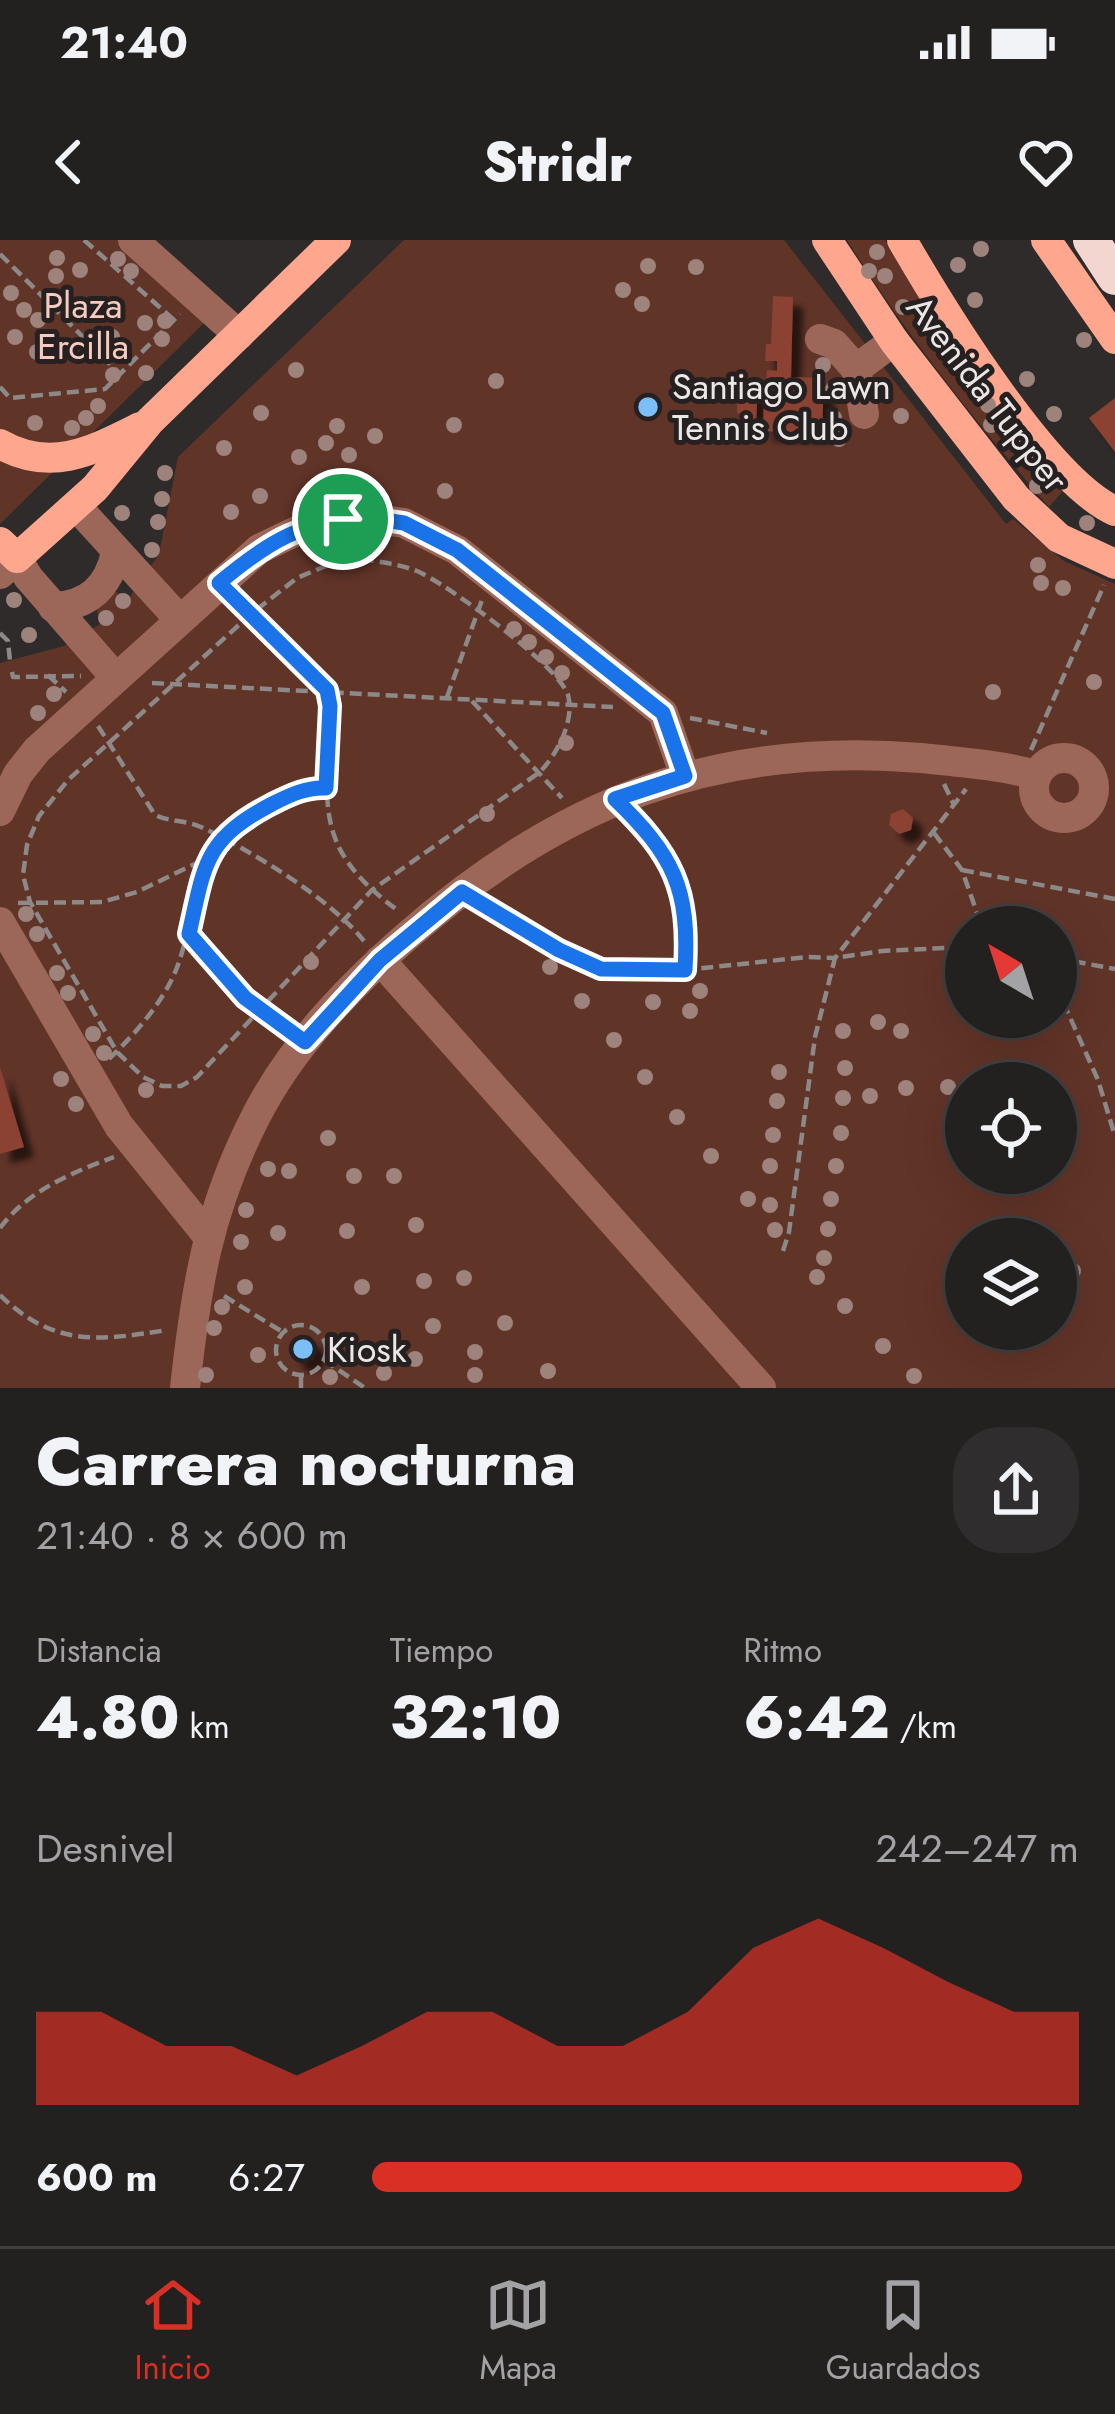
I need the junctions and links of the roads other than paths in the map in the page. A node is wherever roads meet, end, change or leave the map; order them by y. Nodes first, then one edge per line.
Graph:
1 (133, 240) edge
2 (336, 240) edge
3 (826, 240) edge
4 (902, 240) edge
5 (1046, 240) edge
6 (1091, 240) edge
7 (1115, 277) edge
8 (239, 335) junction
9 (820, 339) dead end
10 (1115, 339) edge
11 (894, 340) junction
12 (856, 369) junction
13 (864, 413) dead end
14 (150, 421) junction
15 (0, 444) edge
16 (76, 506) junction
17 (1115, 511) edge
18 (116, 552) junction
19 (6, 558) edge
20 (1114, 563) edge
21 (53, 607) junction
22 (179, 620) junction
23 (116, 677) junction
24 (1030, 773) junction
25 (685, 776) junction
26 (1104, 801) edge
27 (0, 811) edge
28 (7, 913) edge
29 (380, 960) junction
30 (207, 1235) junction
31 (185, 1388) edge
32 (761, 1388) edge

1 - 8 street
2 - 8 main road
3 - 11 main road, Avenida Tupper
4 - 17 main road, Avenida Tupper
5 - 10 main road
6 - 7 highway
8 - 14 main road
9 - 12 street
11 - 12 street
11 - 20 main road, Avenida Tupper
12 - 13 street
14 - 15 main road
14 - 16 main road
16 - 18 street
16 - 19 main road
18 - 21 street
18 - 22 street
19 - 21 street
21 - 23 street
22 - 23 street
22 - 25 street
23 - 27 street
24 - 25 street
24 - 26 street
24 - 26 street
25 - 29 street
28 - 30 street
29 - 30 street
29 - 32 street
30 - 31 street

